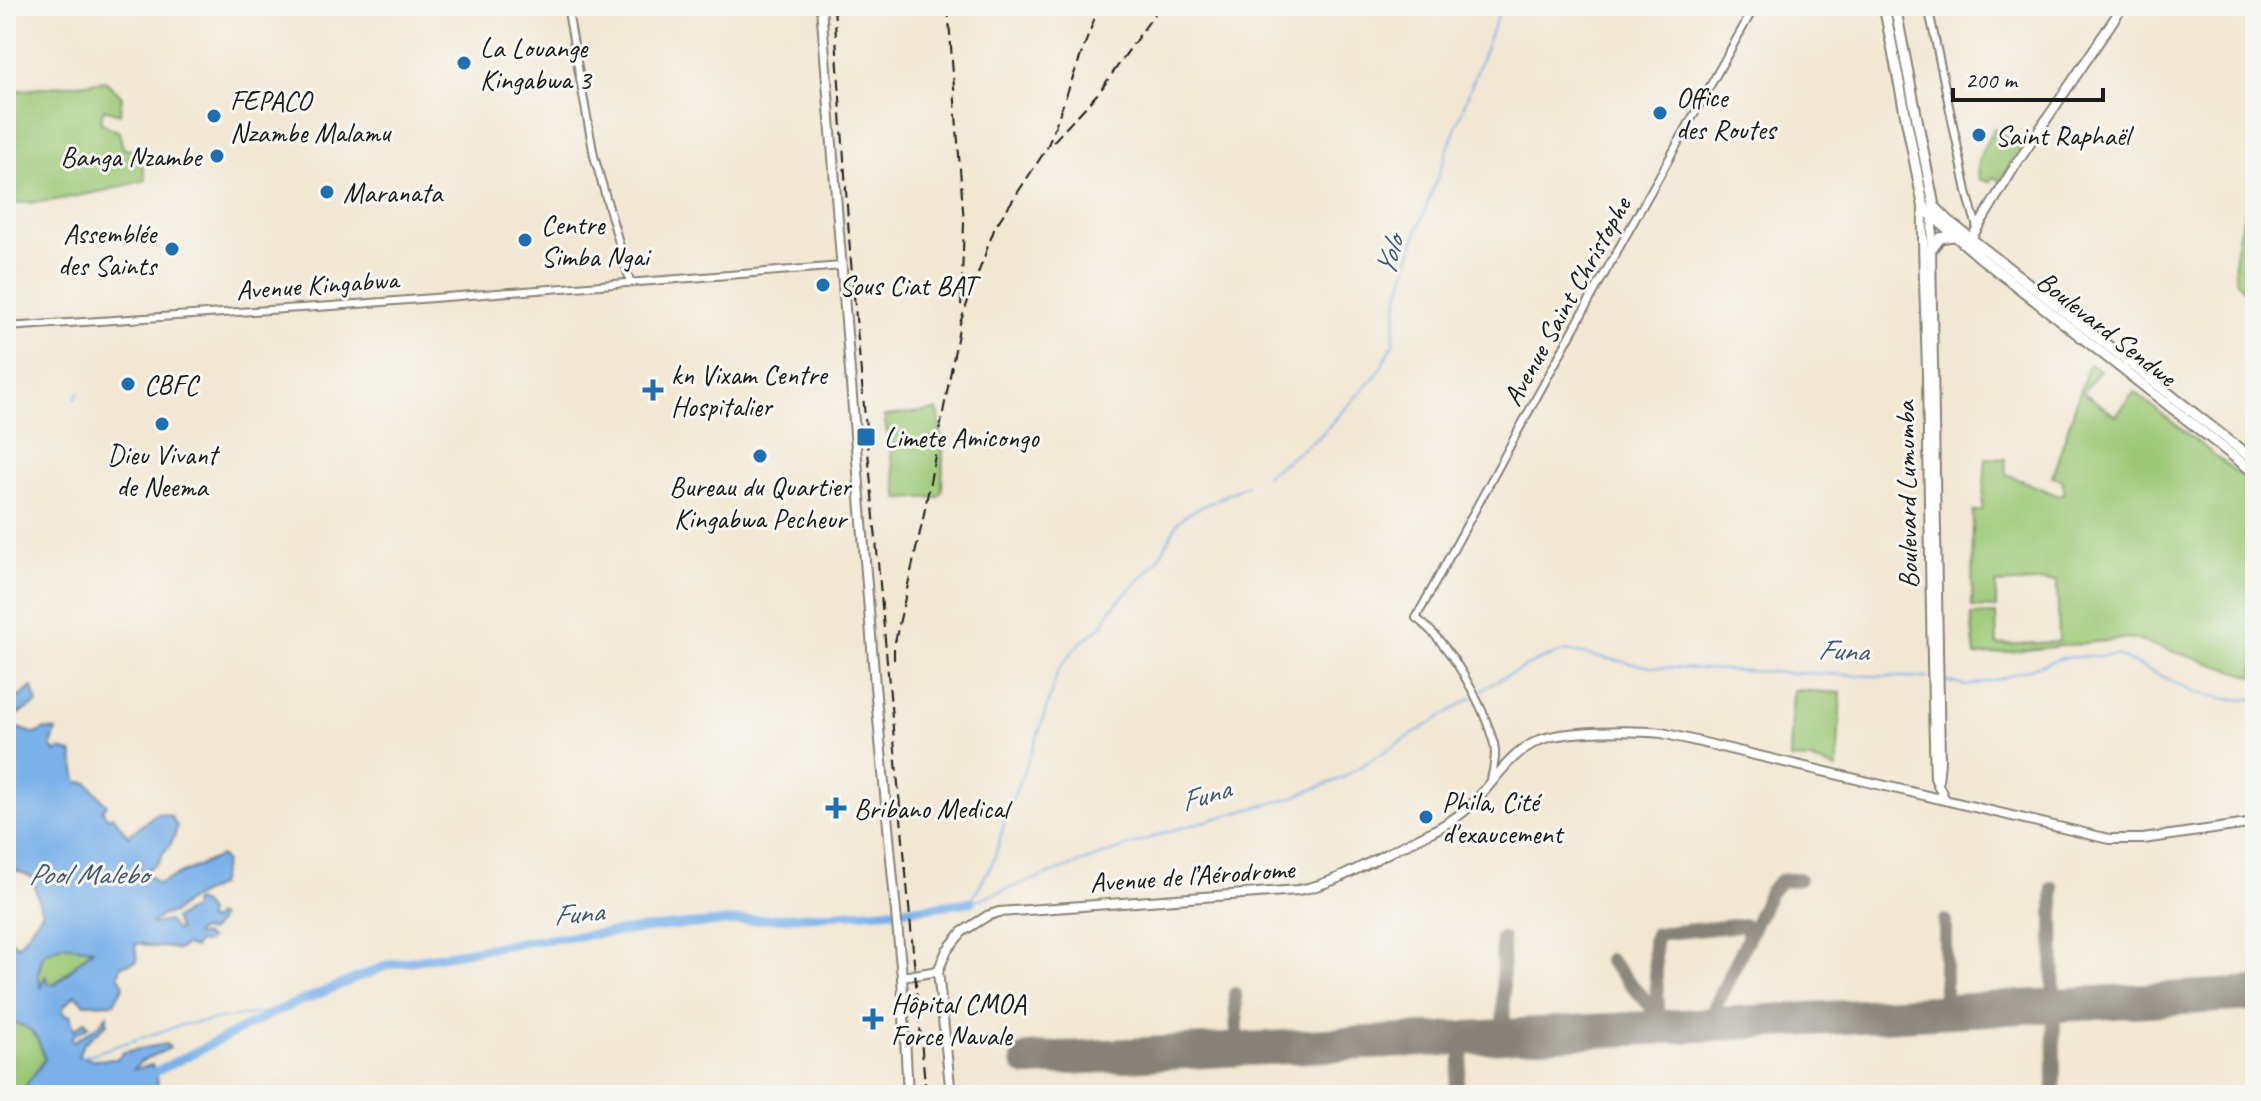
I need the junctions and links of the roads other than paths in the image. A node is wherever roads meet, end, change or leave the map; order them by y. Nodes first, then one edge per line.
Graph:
1 (567, 6) edge
2 (821, 6) edge
3 (1755, 6) edge
4 (1884, 6) edge
5 (1895, 6) edge
6 (1928, 6) edge
7 (2123, 6) edge
8 (1930, 209) junction
9 (1977, 227) junction
10 (1954, 236) junction
11 (1969, 242) junction
12 (1931, 250) junction
13 (842, 266) junction
14 (630, 281) junction
15 (6, 327) edge
16 (2255, 461) edge
17 (2255, 473) edge
18 (1935, 670) junction
19 (1491, 780) junction
20 (1937, 780) junction
21 (1925, 795) junction
22 (1949, 801) junction
23 (2255, 823) edge
24 (938, 971) junction
25 (902, 977) junction
26 (908, 1095) edge
27 (951, 1095) edge

1 - 14 street
2 - 13 main road
3 - 19 street, Avenue Saint Christophe
4 - 8 highway, Boulevard Lumumba
5 - 8 highway, Boulevard Lumumba
6 - 9 street
7 - 9 main road
8 - 10 highway, Boulevard Sendwe
8 - 11 highway, Boulevard Sendwe
8 - 12 main road, Boulevard Lumumba
8 - 18 main road, Boulevard Lumumba
9 - 11 main road
10 - 11 highway, Boulevard Sendwe
10 - 12 highway
11 - 16 highway, Boulevard Sendwe
11 - 17 highway, Boulevard Sendwe
12 - 18 main road, Boulevard Lumumba
13 - 14 street, Avenue Kingabwa
13 - 25 main road
14 - 15 street, Avenue Kingabwa
18 - 20 main road, Boulevard Lumumba
19 - 21 main road, Avenue de l’Aérodrome
19 - 24 main road, Avenue de l’Aérodrome
20 - 21 main road
20 - 22 main road, Boulevard Lumumba
21 - 22 main road, Avenue de l’Aérodrome
22 - 23 main road, Avenue de l’Aérodrome
24 - 25 main road
24 - 27 main road
25 - 26 main road

